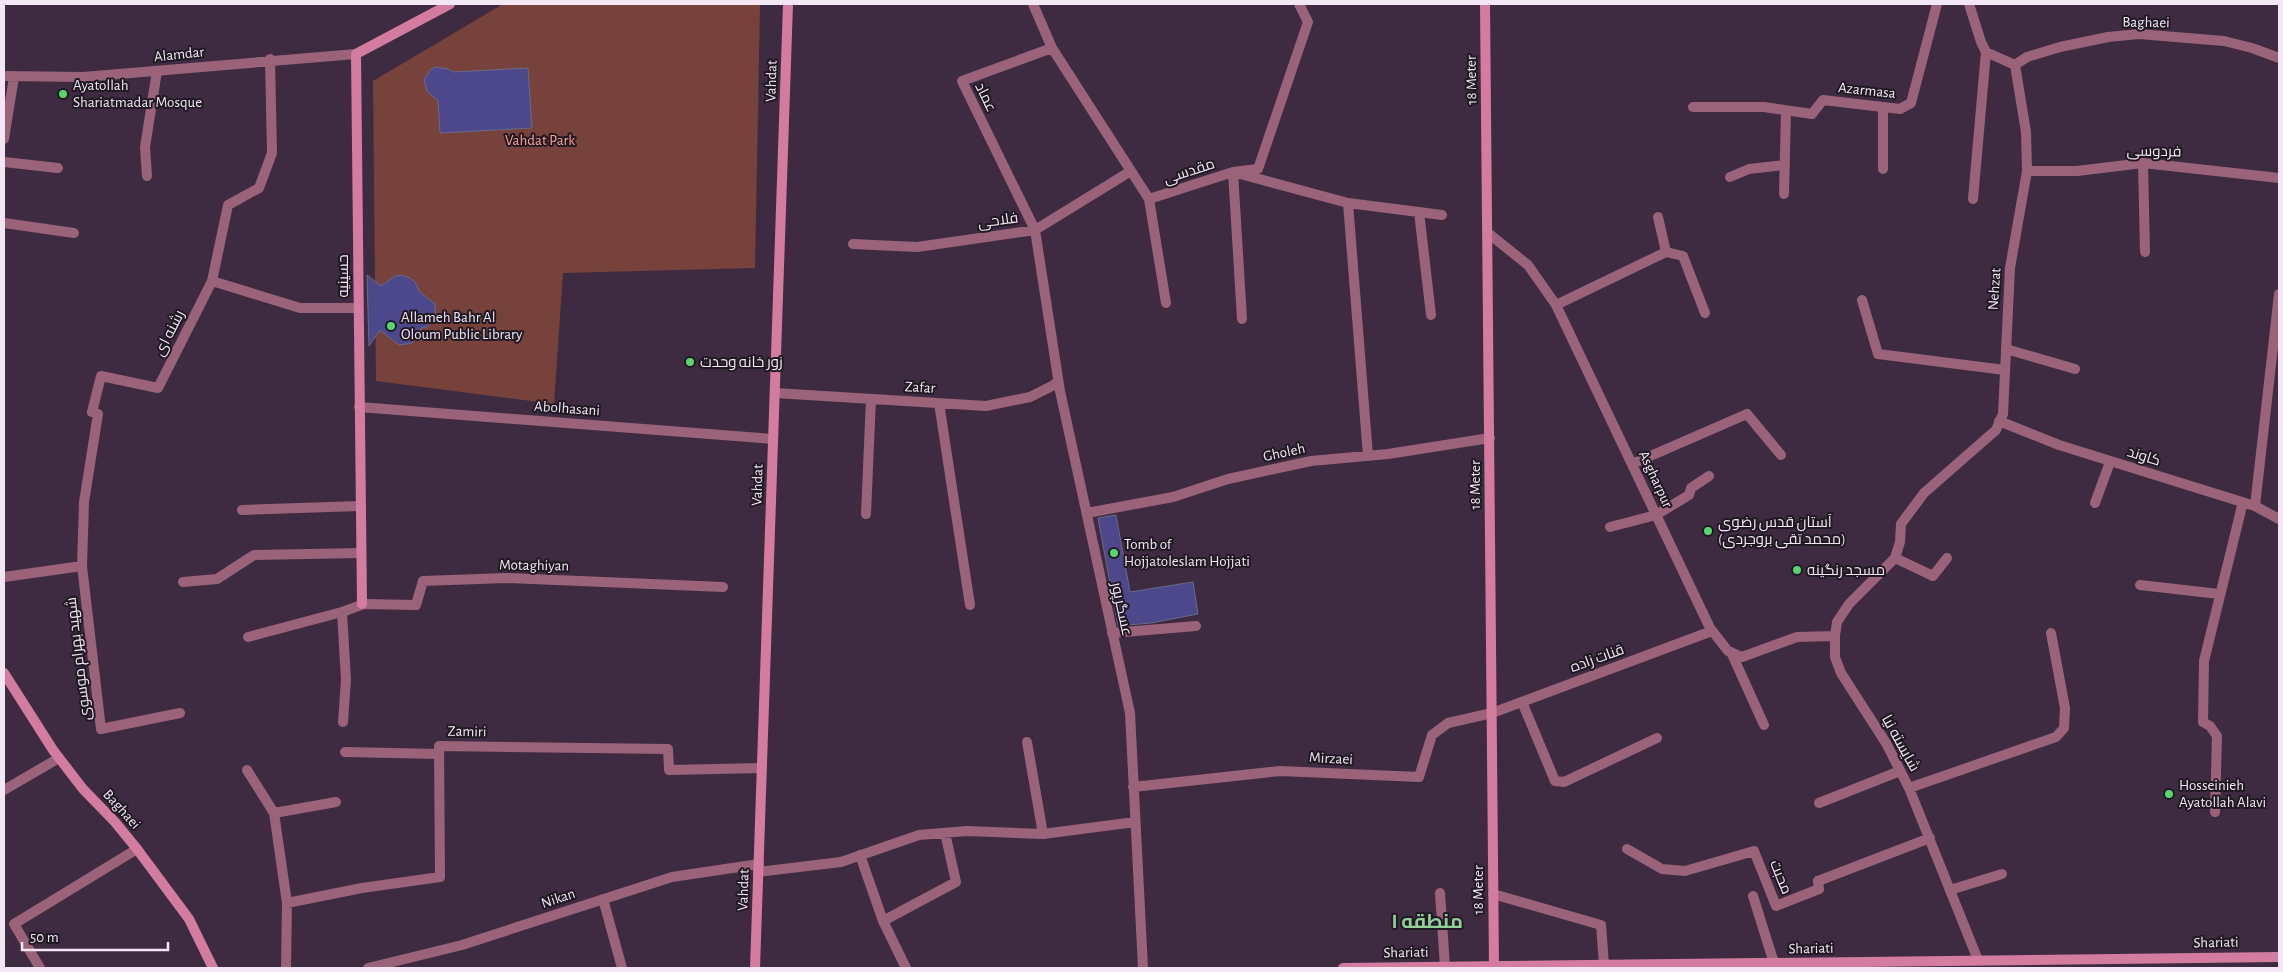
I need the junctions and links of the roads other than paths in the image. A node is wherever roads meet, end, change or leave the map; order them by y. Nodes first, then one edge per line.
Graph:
1 (450, 4) edge
2 (788, 4) edge
3 (1033, 4) edge
4 (1299, 4) edge
5 (1485, 4) edge
6 (1937, 4) edge
7 (1969, 4) edge
8 (1052, 48) junction
9 (1986, 52) junction
10 (356, 54) junction
11 (2279, 58) edge
12 (270, 60) junction
13 (2015, 65) junction
14 (157, 71) junction
15 (9, 76) edge
16 (1693, 106) dead end
17 (1883, 107) junction
18 (1786, 111) junction
19 (4, 139) edge
20 (4, 162) edge
21 (2143, 163) junction
22 (1785, 165) junction
23 (58, 168) dead end
24 (1883, 169) dead end
25 (1131, 171) junction
26 (2027, 171) junction
27 (1233, 172) junction
28 (147, 176) dead end
29 (1730, 177) dead end
30 (2279, 178) edge
31 (1784, 194) dead end
32 (1149, 199) junction
33 (1973, 199) dead end
34 (1348, 203) junction
35 (1419, 212) junction
36 (1442, 215) dead end
37 (1658, 218) dead end
38 (4, 224) edge
39 (1035, 230) junction
40 (1488, 232) junction
41 (74, 233) dead end
42 (853, 244) dead end
43 (1666, 252) junction
44 (2145, 252) dead end
45 (212, 281) junction
46 (2279, 294) edge
47 (1862, 300) dead end
48 (1166, 303) dead end
49 (1556, 305) junction
50 (358, 308) junction
51 (1705, 312) dead end
52 (1431, 315) dead end
53 (1242, 319) dead end
54 (2006, 349) junction
55 (2076, 369) dead end
56 (2005, 370) junction
57 (1058, 380) junction
58 (775, 393) junction
59 (871, 399) junction
60 (939, 403) junction
61 (359, 407) junction
62 (1999, 422) junction
63 (773, 438) junction
64 (1490, 438) junction
65 (1368, 456) junction
66 (1781, 456) dead end
67 (2110, 462) junction
68 (1632, 464) junction
69 (1709, 476) dead end
70 (2242, 502) junction
71 (2095, 503) dead end
72 (360, 506) junction
73 (2255, 506) junction
74 (242, 510) dead end
75 (1087, 513) junction
76 (866, 514) dead end
77 (1656, 514) junction
78 (2279, 520) edge
79 (1610, 527) dead end
80 (361, 553) junction
81 (1895, 558) junction
82 (1947, 558) dead end
83 (82, 566) junction
84 (4, 577) edge
85 (183, 582) dead end
86 (2140, 585) dead end
87 (723, 586) dead end
88 (2219, 594) junction
89 (362, 604) junction
90 (970, 605) dead end
91 (342, 612) junction
92 (1196, 626) dead end
93 (1712, 631) junction
94 (1112, 632) junction
95 (2051, 633) dead end
96 (1835, 636) junction
97 (248, 637) dead end
98 (1731, 652) junction
99 (4, 673) edge
100 (1522, 702) junction
101 (180, 713) dead end
102 (1492, 713) junction
103 (343, 722) dead end
104 (1764, 725) dead end
105 (1657, 738) dead end
106 (1027, 742) dead end
107 (345, 752) dead end
108 (439, 754) junction
109 (59, 758) junction
110 (762, 768) junction
111 (247, 770) dead end
112 (1900, 771) junction
113 (1133, 787) junction
114 (1909, 788) junction
115 (4, 790) edge
116 (336, 802) dead end
117 (1819, 803) dead end
118 (2215, 812) dead end
119 (274, 813) junction
120 (1135, 822) junction
121 (945, 833) junction
122 (1044, 834) junction
123 (1930, 838) junction
124 (137, 849) junction
125 (1627, 849) dead end
126 (860, 855) junction
127 (758, 868) junction
128 (2002, 874) dead end
129 (1950, 890) junction
130 (1440, 893) dead end
131 (1493, 894) junction
132 (1753, 896) dead end
133 (603, 899) junction
134 (287, 903) junction
135 (883, 921) junction
136 (2279, 956) edge
137 (1978, 960) junction
138 (1774, 963) junction
139 (1991, 964) edge
140 (1604, 965) junction
141 (1883, 965) edge
142 (1759, 966) edge
143 (1445, 967) junction
144 (1494, 967) edge
145 (40, 968) edge
146 (213, 968) edge
147 (286, 968) edge
148 (368, 968) edge
149 (622, 968) edge
150 (755, 968) edge
151 (906, 968) edge
152 (1143, 968) edge
153 (1343, 968) edge
154 (1432, 968) edge

1 - 10 street
2 - 58 street, Vahdat
3 - 8 street
4 - 27 street
5 - 40 street, 18 Meter
6 - 17 street, Azarmasa
7 - 9 street
8 - 25 street, مقدسی
8 - 39 street, عماد
9 - 13 street
9 - 33 street
10 - 12 street, Alamdar
10 - 50 street, حسینیه
11 - 13 street, Baghaei
12 - 14 street, Alamdar
12 - 45 street, رشنه ای
13 - 26 street, Nehzat
14 - 15 street, Alamdar
14 - 28 street
15 - 19 street
16 - 18 street
17 - 18 street, Azarmasa
17 - 24 street
18 - 22 street
20 - 23 street
21 - 26 street, فردوسی
21 - 30 street, فردوسی
21 - 44 street
22 - 29 street
22 - 31 street
25 - 32 street, مقدسی
25 - 39 street, فلاحی
26 - 54 street, Nehzat
27 - 32 street, مقدسی
27 - 34 street, مقدسی
27 - 53 street
32 - 48 street
34 - 35 street, مقدسی
34 - 65 street
35 - 36 street, مقدسی
35 - 52 street
37 - 43 street
38 - 41 street
39 - 42 street, فلاحی
39 - 57 street, عسگرپور
40 - 49 street, Asgharpur
40 - 64 street, 18 Meter
43 - 49 street
43 - 51 street
45 - 50 street
45 - 83 street, رشنه ای
46 - 73 street
47 - 56 street
49 - 68 street, Asgharpur
50 - 61 street, حسینیه
54 - 55 street
54 - 56 street, Nehzat
56 - 62 street, Nehzat
57 - 60 street, Zafar
57 - 75 street, عسگرپور
58 - 59 street, Zafar
58 - 63 street, Vahdat
59 - 60 street, Zafar
59 - 76 street
60 - 90 street
61 - 63 street, Abolhasani
61 - 72 street, حسینیه
62 - 67 street, کاوند
62 - 81 street, Nehzat
63 - 110 street, Vahdat
64 - 65 street, Gholeh
64 - 102 street, 18 Meter
65 - 75 street, Gholeh
66 - 68 street
67 - 70 street, کاوند
67 - 71 street
68 - 77 street, Asgharpur
69 - 77 street
70 - 73 street, کاوند
70 - 88 street
72 - 74 street
72 - 80 street, حسینیه
73 - 78 street, کاوند
75 - 94 street, عسگرپور
77 - 79 street
77 - 93 street, Asgharpur
80 - 85 street
80 - 89 street, حسینیه
81 - 82 street
81 - 96 street, شایسته نیا
83 - 84 street
83 - 101 street, شهید بهرام موسوی
86 - 88 street
87 - 89 street, Motaghiyan
88 - 118 street
89 - 91 street
91 - 97 street
91 - 103 street
92 - 94 street
93 - 98 street, Asgharpur
93 - 100 street, قنات زاده
94 - 113 street, عسگرپور
95 - 114 street
96 - 98 street
96 - 112 street, شایسته نیا
98 - 104 street, Asgharpur
99 - 109 street, Baghaei
100 - 102 street, قنات زاده
100 - 105 street
102 - 113 street, Mirzaei
102 - 131 street, 18 Meter
106 - 122 street
107 - 108 street
108 - 110 street, Zamiri
108 - 134 street, Zamiri
109 - 115 street
109 - 124 street, Baghaei
110 - 127 street, Vahdat
111 - 119 street
112 - 114 street, شایسته نیا
112 - 117 street
113 - 120 street, عسگرپور
114 - 123 street, شایسته نیا
116 - 119 street
119 - 134 street
120 - 122 street, Nikan
120 - 152 street, عسگرپور
121 - 122 street, Nikan
121 - 126 street, Nikan
121 - 135 street
123 - 125 street, محبت
123 - 129 street, شایسته نیا
124 - 145 street
124 - 146 street, Baghaei
126 - 127 street, Nikan
126 - 135 street
127 - 133 street, Nikan
127 - 150 street, Vahdat
128 - 129 street
129 - 137 street, شایسته نیا
130 - 143 street
131 - 140 street
131 - 144 street, 18 Meter
132 - 138 street
133 - 148 street, Nikan
133 - 149 street
134 - 147 street
135 - 151 street
136 - 139 street, Shariati
137 - 139 street, Shariati
137 - 141 street, Shariati
138 - 141 street, Shariati
138 - 142 street, Shariati
140 - 142 street, Shariati
140 - 144 street, Shariati
143 - 144 street, Shariati
143 - 154 street, Shariati
153 - 154 street, Shariati

